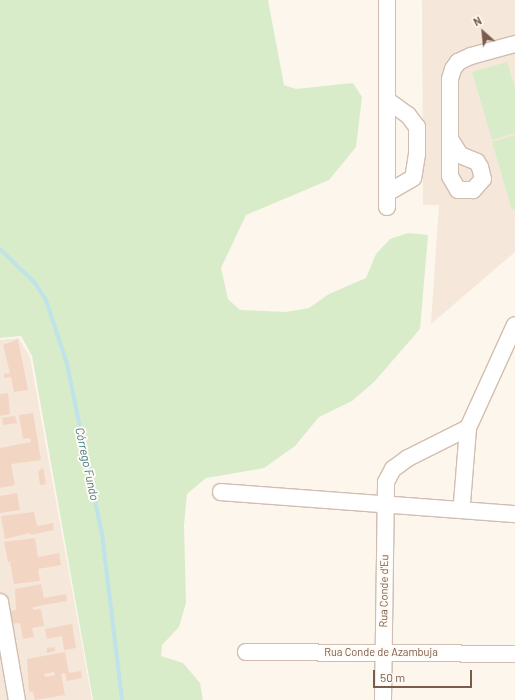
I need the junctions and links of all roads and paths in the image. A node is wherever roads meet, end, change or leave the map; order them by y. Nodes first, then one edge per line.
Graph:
1 (387, 0) edge
2 (515, 44) edge
3 (387, 100) junction
4 (452, 142) dead end
5 (515, 325) edge
6 (468, 428) junction
7 (221, 492) dead end
8 (386, 503) junction
9 (462, 503) dead end
10 (515, 514) edge
11 (0, 602) edge
12 (246, 652) dead end
13 (383, 652) junction
14 (515, 654) edge
15 (17, 700) edge
16 (383, 700) edge

1 - 3 street
2 - 4 street
3 - 3 street
5 - 6 street
6 - 8 street, Rua Conde d'Eu
6 - 9 street
7 - 8 street
8 - 10 street
8 - 13 street, Rua Conde d'Eu
11 - 15 street
12 - 13 street, Rua Conde de Azambuja
13 - 14 street, Rua Conde de Azambuja
13 - 16 street, Rua Conde d'Eu

